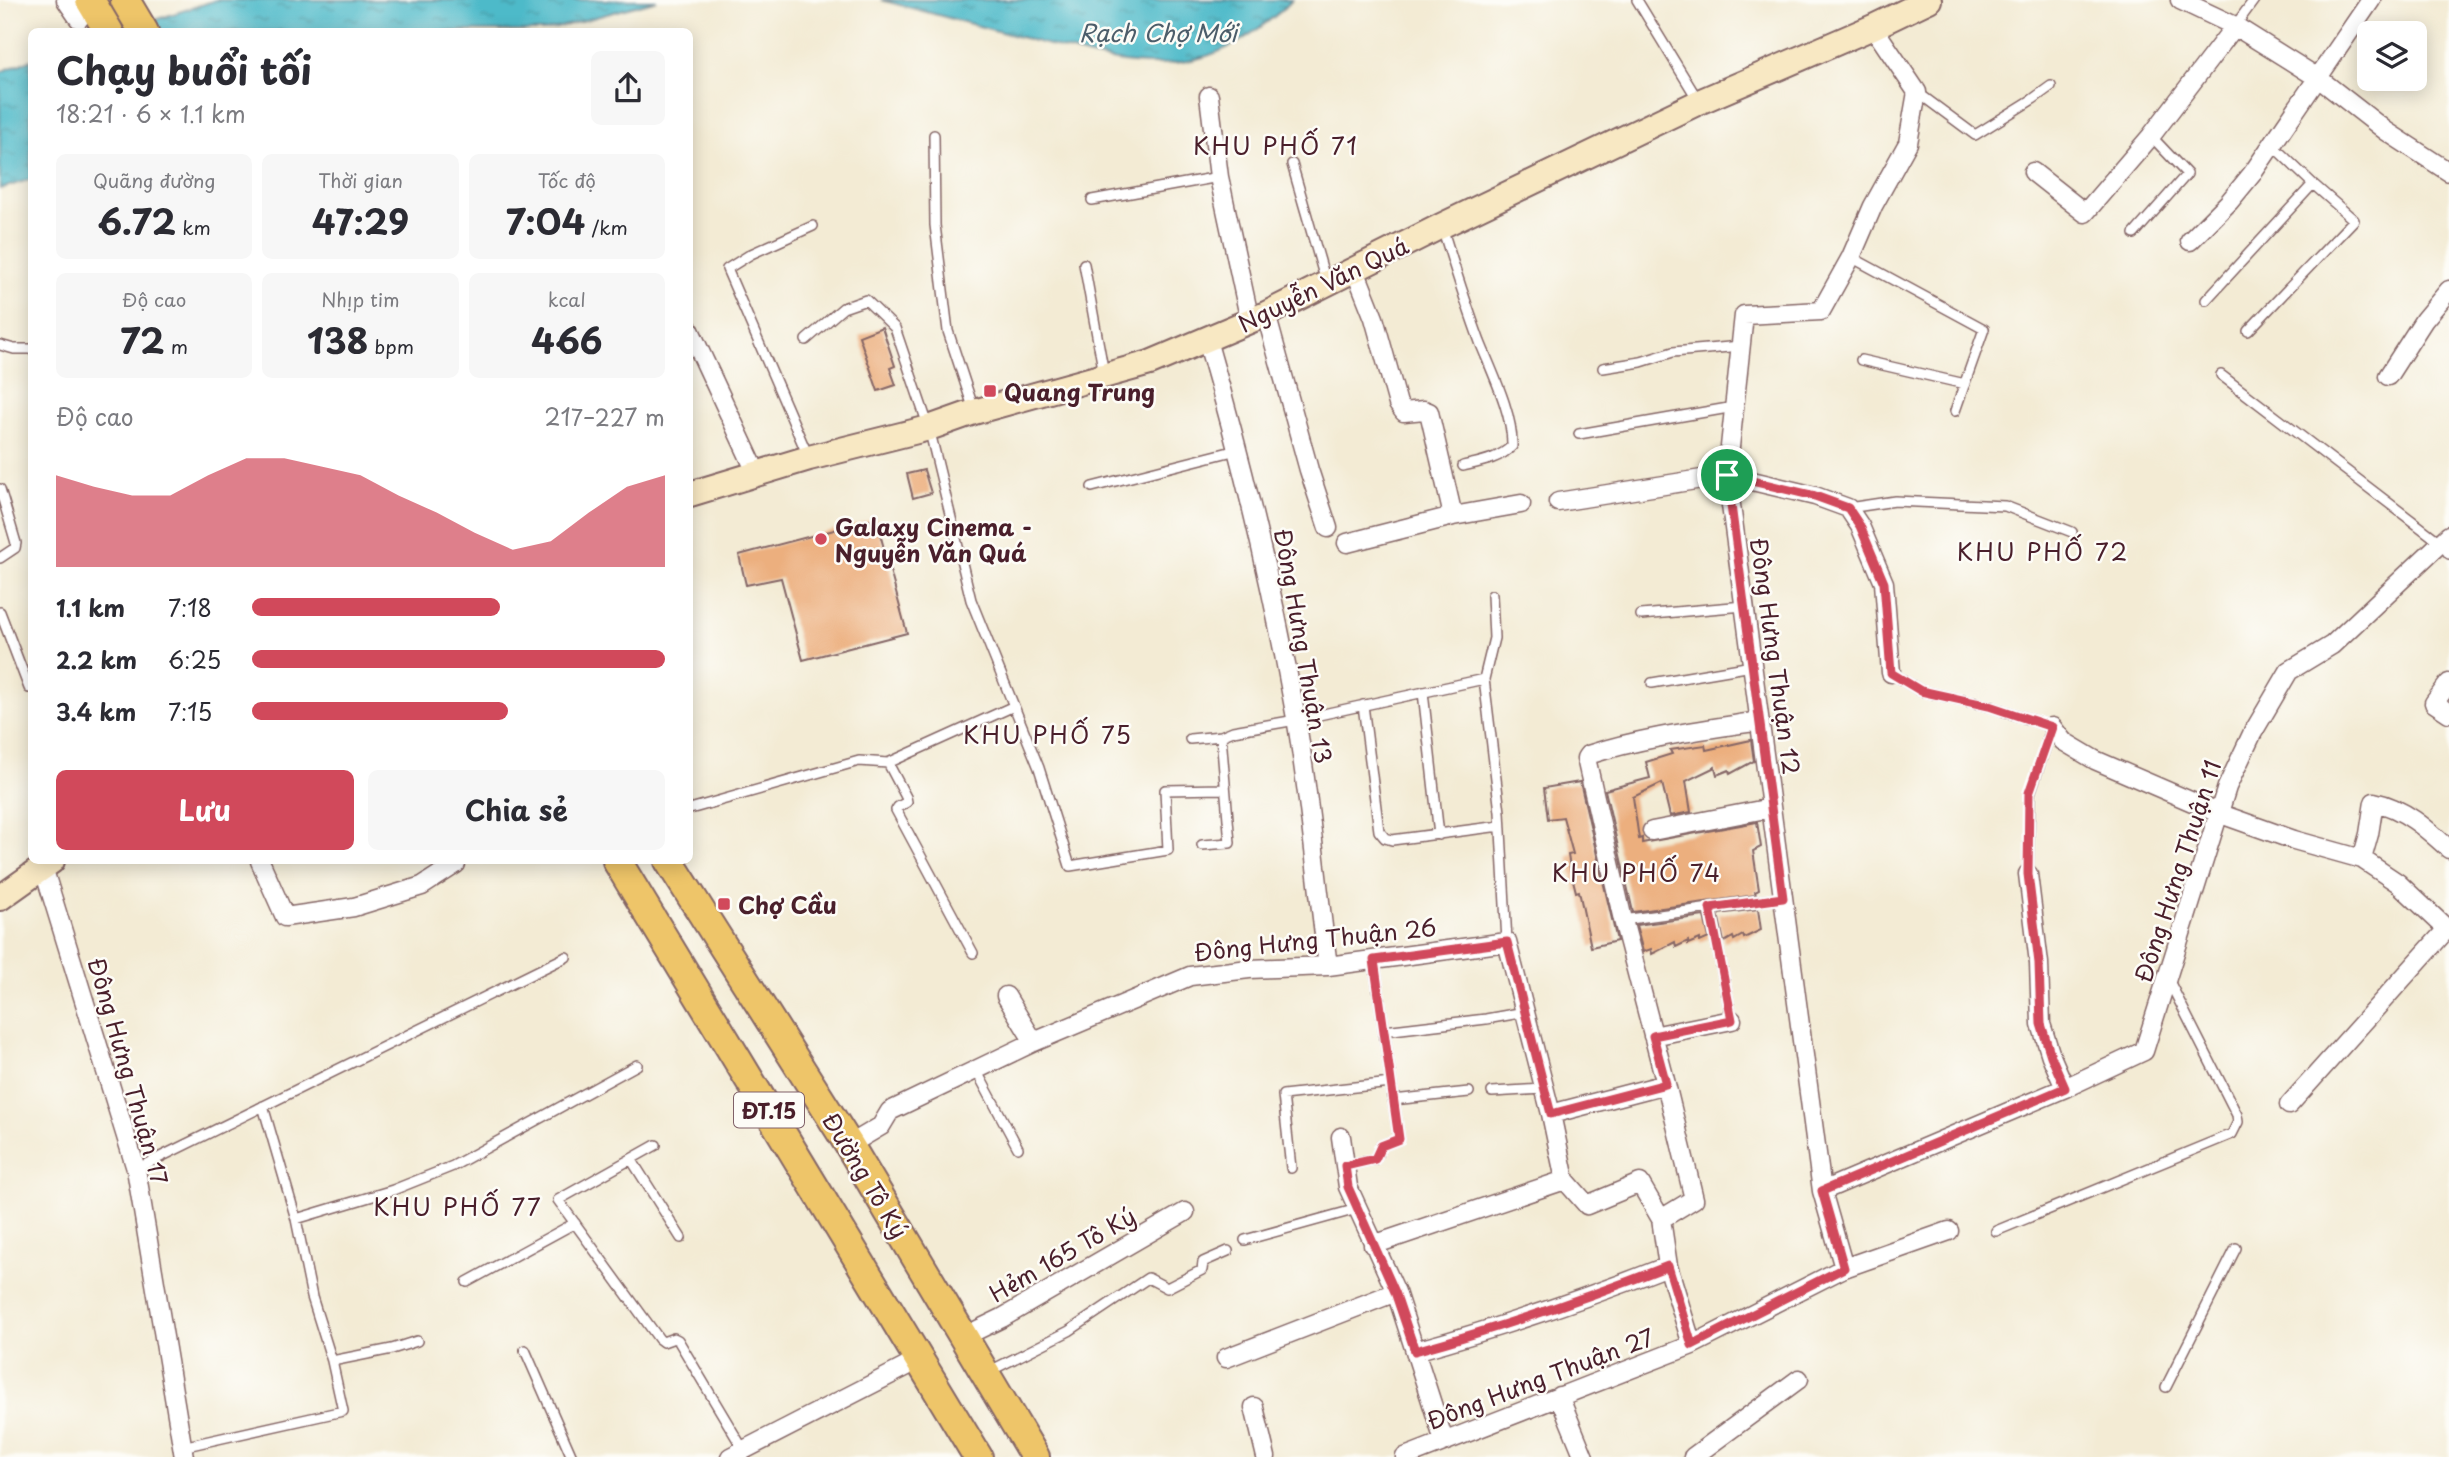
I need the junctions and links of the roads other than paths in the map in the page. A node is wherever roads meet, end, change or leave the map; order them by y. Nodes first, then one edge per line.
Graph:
1 (66, 0) edge
2 (125, 0) edge
3 (1637, 0) edge
4 (1929, 0) edge
5 (2180, 0) edge
6 (2254, 0) edge
7 (2371, 0) edge
8 (85, 10) edge
9 (2235, 26) junction
10 (1873, 27) junction
11 (105, 28) edge
12 (142, 28) edge
13 (2318, 79) junction
14 (2051, 86) dead end
15 (1917, 92) junction
16 (1209, 96) dead end
17 (1699, 102) junction
18 (934, 135) dead end
19 (2151, 136) junction
20 (2272, 145) junction
21 (1292, 164) dead end
22 (2034, 172) dead end
23 (2449, 172) edge
24 (1219, 177) junction
25 (2314, 184) junction
26 (1092, 200) dead end
27 (813, 226) dead end
28 (1441, 226) junction
29 (2134, 234) dead end
30 (2190, 241) dead end
31 (1851, 257) junction
32 (1084, 264) dead end
33 (1355, 270) junction
34 (1327, 284) junction
35 (2449, 290) edge
36 (2206, 300) dead end
37 (1258, 318) junction
38 (2249, 331) dead end
39 (693, 336) edge
40 (806, 340) dead end
41 (1207, 340) junction
42 (0, 345) edge
43 (1741, 346) junction
44 (28, 349) edge
45 (1861, 359) dead end
46 (1603, 368) dead end
47 (2221, 375) dead end
48 (1105, 376) junction
49 (2388, 376) dead end
50 (1965, 384) junction
51 (1734, 407) junction
52 (1955, 411) dead end
53 (974, 412) junction
54 (929, 428) junction
55 (1579, 434) dead end
56 (1239, 450) junction
57 (809, 458) junction
58 (1463, 466) dead end
59 (757, 474) junction
60 (1727, 475) junction
61 (1092, 487) dead end
62 (0, 489) edge
63 (693, 493) edge
64 (1558, 502) dead end
65 (1521, 504) dead end
66 (1848, 508) junction
67 (1453, 516) junction
68 (1328, 528) dead end
69 (2072, 532) dead end
70 (1347, 543) dead end
71 (2446, 544) edge
72 (0, 558) edge
73 (1492, 595) dead end
74 (1744, 606) junction
75 (0, 612) edge
76 (1641, 615) dead end
77 (1752, 666) junction
78 (1891, 673) joint
79 (1484, 679) junction
80 (1653, 683) dead end
81 (2449, 684) edge
82 (28, 685) edge
83 (1423, 692) junction
84 (1363, 705) junction
85 (1014, 706) junction
86 (2449, 713) edge
87 (1296, 720) junction
88 (1760, 721) junction
89 (2052, 727) junction
90 (1222, 736) junction
91 (1190, 738) dead end
92 (888, 763) junction
93 (1224, 789) junction
94 (1771, 808) junction
95 (693, 809) edge
96 (2218, 813) junction
97 (1500, 826) junction
98 (1652, 831) dead end
99 (1439, 835) junction
100 (1202, 845) dead end
101 (2449, 849) edge
102 (2362, 859) junction
103 (48, 864) edge
104 (261, 864) edge
105 (456, 864) dead end
106 (619, 864) edge
107 (671, 864) edge
108 (2028, 874) joint
109 (0, 898) edge
110 (1783, 898) junction
111 (1710, 908) junction
112 (1623, 920) junction
113 (2448, 930) edge
114 (1507, 942) junction
115 (973, 953) dead end
116 (566, 957) dead end
117 (1374, 960) junction
118 (1328, 966) junction
119 (2167, 978) junction
120 (1006, 996) dead end
121 (1525, 1012) junction
122 (1732, 1020) joint
123 (1384, 1031) junction
124 (1653, 1036) junction
125 (1034, 1042) junction
126 (637, 1065) dead end
127 (976, 1070) junction
128 (1391, 1083) junction
129 (1666, 1084) junction
130 (2065, 1088) junction
131 (1544, 1089) junction
132 (1469, 1092) dead end
133 (1492, 1092) dead end
134 (1394, 1100) junction
135 (2289, 1105) dead end
136 (263, 1106) junction
137 (1551, 1114) junction
138 (1341, 1137) dead end
139 (656, 1145) dead end
140 (849, 1145) junction
141 (1018, 1148) dead end
142 (631, 1159) junction
143 (1345, 1166) junction
144 (136, 1168) junction
145 (1291, 1168) dead end
146 (1565, 1180) junction
147 (1822, 1191) junction
148 (1357, 1209) junction
149 (1185, 1212) dead end
150 (296, 1219) junction
151 (1661, 1220) junction
152 (575, 1223) junction
153 (1949, 1231) dead end
154 (1996, 1231) dead end
155 (681, 1238) dead end
156 (1245, 1240) dead end
157 (1373, 1245) junction
158 (2236, 1248) dead end
159 (1228, 1251) dead end
160 (1668, 1266) junction
161 (1844, 1268) junction
162 (467, 1282) dead end
163 (1395, 1292) junction
164 (963, 1337) junction
165 (417, 1341) dead end
166 (1692, 1345) junction
167 (525, 1350) dead end
168 (1415, 1351) junction
169 (1226, 1358) dead end
170 (921, 1359) junction
171 (332, 1361) junction
172 (985, 1373) junction
173 (1799, 1379) dead end
174 (2165, 1387) dead end
175 (1559, 1396) junction
176 (1254, 1407) dead end
177 (1444, 1441) junction
178 (183, 1452) edge
179 (737, 1453) edge
180 (572, 1457) edge
181 (978, 1457) edge
182 (1035, 1457) edge
183 (1266, 1457) edge
184 (1405, 1457) edge
185 (1584, 1457) edge
186 (1693, 1457) edge

1 - 8 street
2 - 12 main road
3 - 17 lane
4 - 10 main road, Nguyễn Văn Quá
5 - 9 street
6 - 9 lane
7 - 13 street
8 - 11 main road
9 - 13 street
9 - 19 street
10 - 15 street
10 - 17 main road, Nguyễn Văn Quá
13 - 20 street
13 - 23 street
14 - 15 lane
15 - 31 street, Đông Hưng Thuận 12
16 - 24 street
17 - 28 main road, Nguyễn Văn Quá
18 - 53 lane
19 - 22 street
19 - 29 lane
20 - 25 lane
20 - 30 street
21 - 34 lane
24 - 26 lane
24 - 37 street
25 - 36 lane
25 - 38 lane
27 - 57 lane
28 - 33 main road, Nguyễn Văn Quá
28 - 58 lane
31 - 43 street, Đông Hưng Thuận 12
31 - 50 lane
32 - 48 lane
33 - 34 main road, Nguyễn Văn Quá
33 - 67 street
34 - 37 main road, Nguyễn Văn Quá
35 - 49 street
37 - 41 main road, Nguyễn Văn Quá
37 - 68 street
39 - 59 street
40 - 54 lane
41 - 48 main road, Nguyễn Văn Quá
41 - 56 street, Đông Hưng Thuận 13
42 - 44 lane
43 - 46 lane
43 - 51 street, Đông Hưng Thuận 12
45 - 50 lane
47 - 71 lane
48 - 53 main road, Nguyễn Văn Quá
50 - 52 lane
51 - 55 lane
51 - 60 street, Đông Hưng Thuận 12
53 - 54 main road, Nguyễn Văn Quá
54 - 57 main road, Nguyễn Văn Quá
54 - 85 lane
56 - 61 lane
56 - 87 street, Đông Hưng Thuận 13
57 - 59 main road, Nguyễn Văn Quá
59 - 63 main road, Nguyễn Văn Quá
60 - 64 street
60 - 66 street
60 - 74 street, Đông Hưng Thuận 12
62 - 72 lane
65 - 67 street
66 - 69 lane
66 - 78 street
67 - 70 street
71 - 96 street, Đông Hưng Thuận 11
73 - 79 lane
74 - 76 lane
74 - 77 street, Đông Hưng Thuận 12
75 - 82 lane
77 - 80 lane
77 - 88 street, Đông Hưng Thuận 12
78 - 89 lane
79 - 83 lane
79 - 97 lane
81 - 86 street
83 - 84 lane
83 - 99 lane
84 - 87 lane
84 - 99 lane
85 - 92 lane
85 - 93 lane
87 - 90 lane
87 - 118 street, Đông Hưng Thuận 13
88 - 94 street, Đông Hưng Thuận 12
88 - 112 street
89 - 96 street
89 - 108 lane
90 - 91 lane
90 - 93 lane
92 - 95 lane
92 - 115 lane
93 - 100 lane
94 - 98 street
94 - 110 street, Đông Hưng Thuận 12
96 - 102 street
96 - 119 street, Đông Hưng Thuận 11
97 - 99 lane
97 - 114 lane
101 - 102 street
102 - 113 street
103 - 109 main road
103 - 144 street, Đông Hưng Thuận 17
104 - 105 street
106 - 170 main road, ĐT.15
107 - 140 main road, Đường Tô Ký / ĐT.15
108 - 130 street
110 - 111 lane
110 - 147 street, Đông Hưng Thuận 12
111 - 112 lane
111 - 122 lane
112 - 124 street
113 - 135 street
114 - 117 street, Đông Hưng Thuận 26
114 - 121 street
116 - 136 lane
117 - 118 street, Đông Hưng Thuận 26
117 - 123 lane
118 - 125 street, Đông Hưng Thuận 26
119 - 130 street, Đông Hưng Thuận 11
119 - 154 lane
120 - 125 street
121 - 123 lane
121 - 131 street
122 - 124 street
123 - 128 lane
124 - 129 street
125 - 127 street, Đông Hưng Thuận 26
126 - 150 lane
127 - 140 street, Đông Hưng Thuận 26
127 - 141 lane
128 - 134 lane
128 - 145 lane
129 - 137 street
129 - 151 street
130 - 147 street, Đông Hưng Thuận 11
131 - 133 lane
131 - 137 street
132 - 134 lane
134 - 143 lane
136 - 144 lane
136 - 150 lane
137 - 146 street
138 - 143 street
139 - 142 lane
140 - 164 main road, Đường Tô Ký / ĐT.15
142 - 152 lane
142 - 155 lane
143 - 148 street
144 - 178 street, Đông Hưng Thuận 17
146 - 151 street
146 - 157 street
147 - 161 street, Đông Hưng Thuận 12
148 - 156 lane
148 - 157 street
149 - 164 street, Hẻm 165 Tô Ký
150 - 171 lane
151 - 160 street
152 - 162 lane
152 - 179 lane
153 - 161 street, Đông Hưng Thuận 27
157 - 163 street
158 - 174 lane
159 - 172 lane
160 - 166 street
160 - 168 street
161 - 166 street, Đông Hưng Thuận 27
163 - 168 street
163 - 169 street
164 - 170 main road
164 - 172 main road, Đường Tô Ký / ĐT.15
165 - 171 lane
166 - 175 street, Đông Hưng Thuận 27
167 - 180 lane
168 - 177 street
170 - 179 street
170 - 181 main road, ĐT.15
171 - 178 lane
172 - 182 main road, Đường Tô Ký / ĐT.15
173 - 186 street
175 - 177 street, Đông Hưng Thuận 27
175 - 185 street
176 - 183 street
177 - 184 street, Đông Hưng Thuận 27

